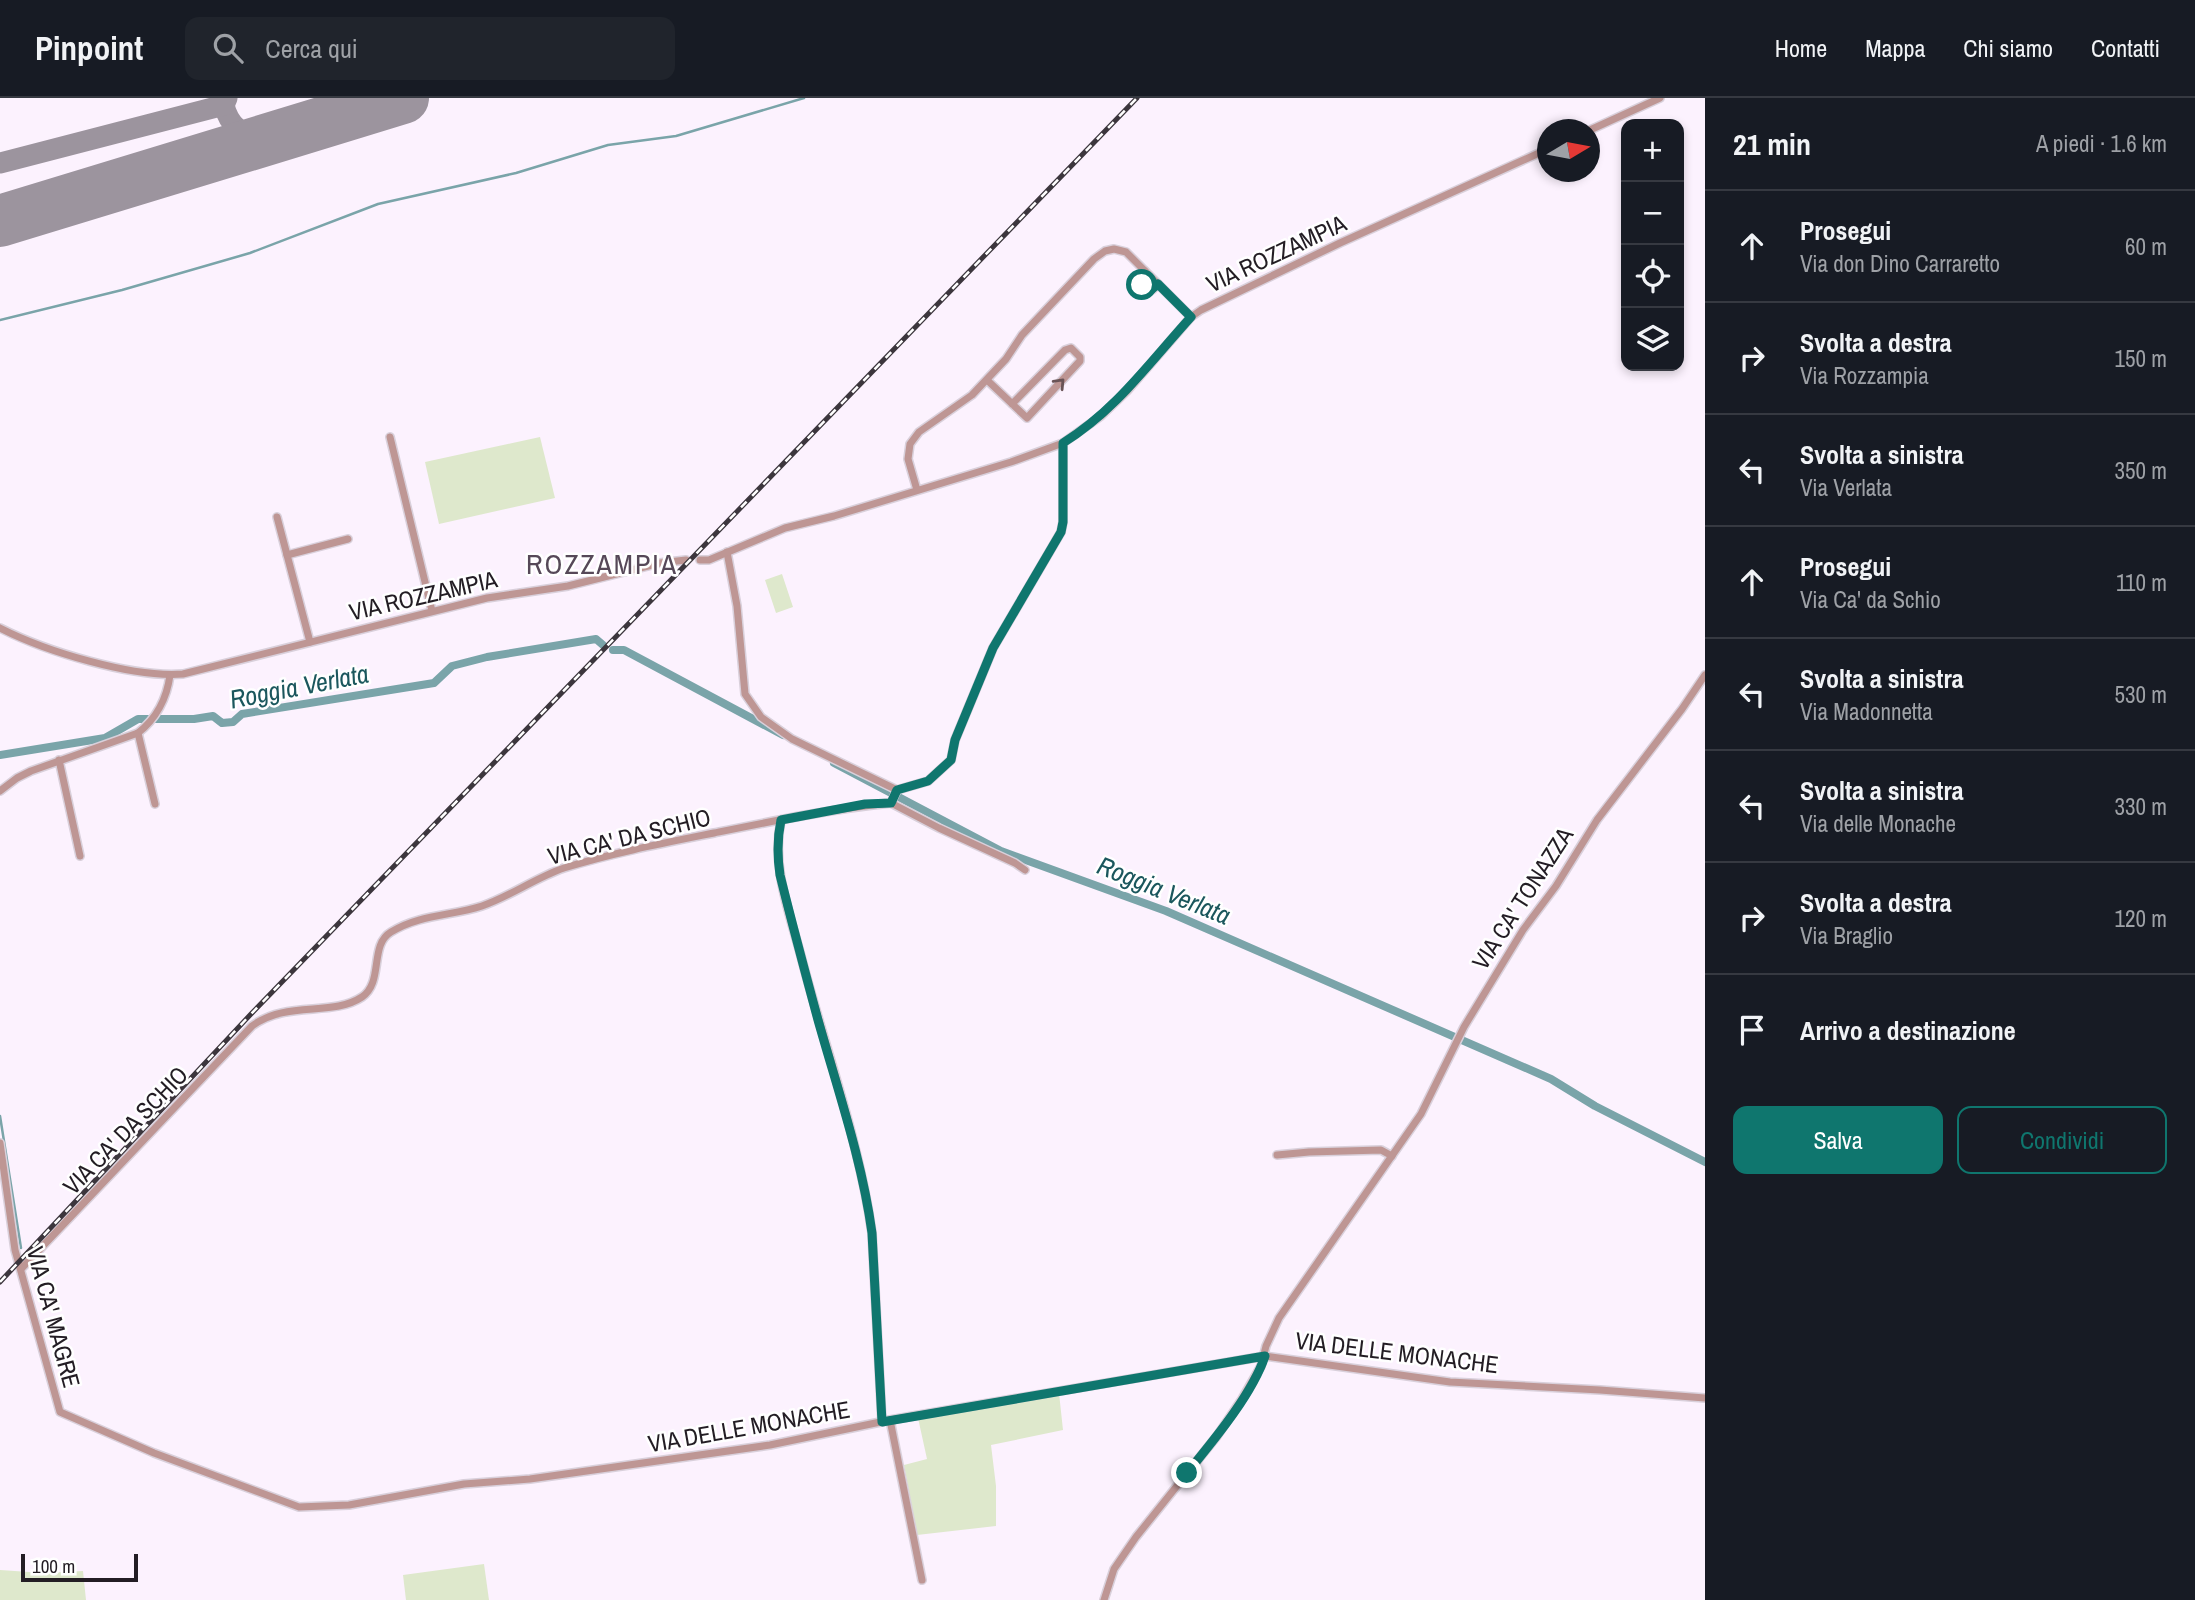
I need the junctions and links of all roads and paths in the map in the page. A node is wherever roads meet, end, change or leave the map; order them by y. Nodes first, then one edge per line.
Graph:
1 (1660, 98) edge
2 (1600, 125) edge
3 (1537, 154) edge
4 (1144, 271) junction
5 (1158, 284) junction
6 (1191, 317) junction
7 (987, 380) junction
8 (1012, 404) junction
9 (390, 438) dead end
10 (1063, 443) junction
11 (916, 490) junction
12 (277, 517) dead end
13 (348, 539) dead end
14 (727, 552) junction
15 (287, 555) junction
16 (686, 560) dead end
17 (700, 560) dead end
18 (432, 611) junction
19 (0, 628) edge
20 (310, 642) junction
21 (170, 675) junction
22 (1705, 675) edge
23 (138, 733) junction
24 (60, 760) junction
25 (0, 791) edge
26 (894, 796) junction
27 (155, 804) dead end
28 (781, 820) junction
29 (80, 856) dead end
30 (1025, 870) dead end
31 (0, 1143) edge
32 (1278, 1156) dead end
33 (1392, 1156) junction
34 (21, 1269) junction
35 (1265, 1356) junction
36 (1705, 1398) edge
37 (886, 1421) junction
38 (299, 1507) joint
39 (922, 1580) dead end
40 (1104, 1600) edge

1 - 2 street
3 - 6 street, VIA ROZZAMPIA
4 - 5 street
4 - 5 street
4 - 7 street
5 - 6 street
6 - 10 street, VIA ROZZAMPIA
7 - 8 street
7 - 11 street
8 -> 8 street
9 - 18 street
10 - 11 street, VIA ROZZAMPIA
10 - 26 street, VIA CA' DA SCHIO
11 - 14 street, VIA ROZZAMPIA
12 - 15 street
13 - 15 street
14 - 17 street, VIA ROZZAMPIA
14 - 26 street
15 - 20 street
16 - 18 street, VIA ROZZAMPIA
18 - 20 street, VIA ROZZAMPIA
19 - 21 street, VIA ROZZAMPIA
20 - 21 street, VIA ROZZAMPIA
21 - 23 street
22 - 33 street, VIA CA' TONAZZA
23 - 24 street
23 - 27 street
24 - 25 street
24 - 29 street
26 - 28 street, VIA CA' DA SCHIO
26 - 30 street
28 - 34 street, VIA CA' DA SCHIO
28 - 37 street
31 - 34 street, VIA CA' MAGRE
32 - 33 street
33 - 35 street, VIA CA' TONAZZA
34 - 38 street, VIA CA' MAGRE
35 - 36 street, VIA DELLE MONACHE
35 - 37 street, VIA DELLE MONACHE
35 - 40 street, VIA CA' TONAZZA
37 - 38 street, VIA DELLE MONACHE
37 - 39 street

